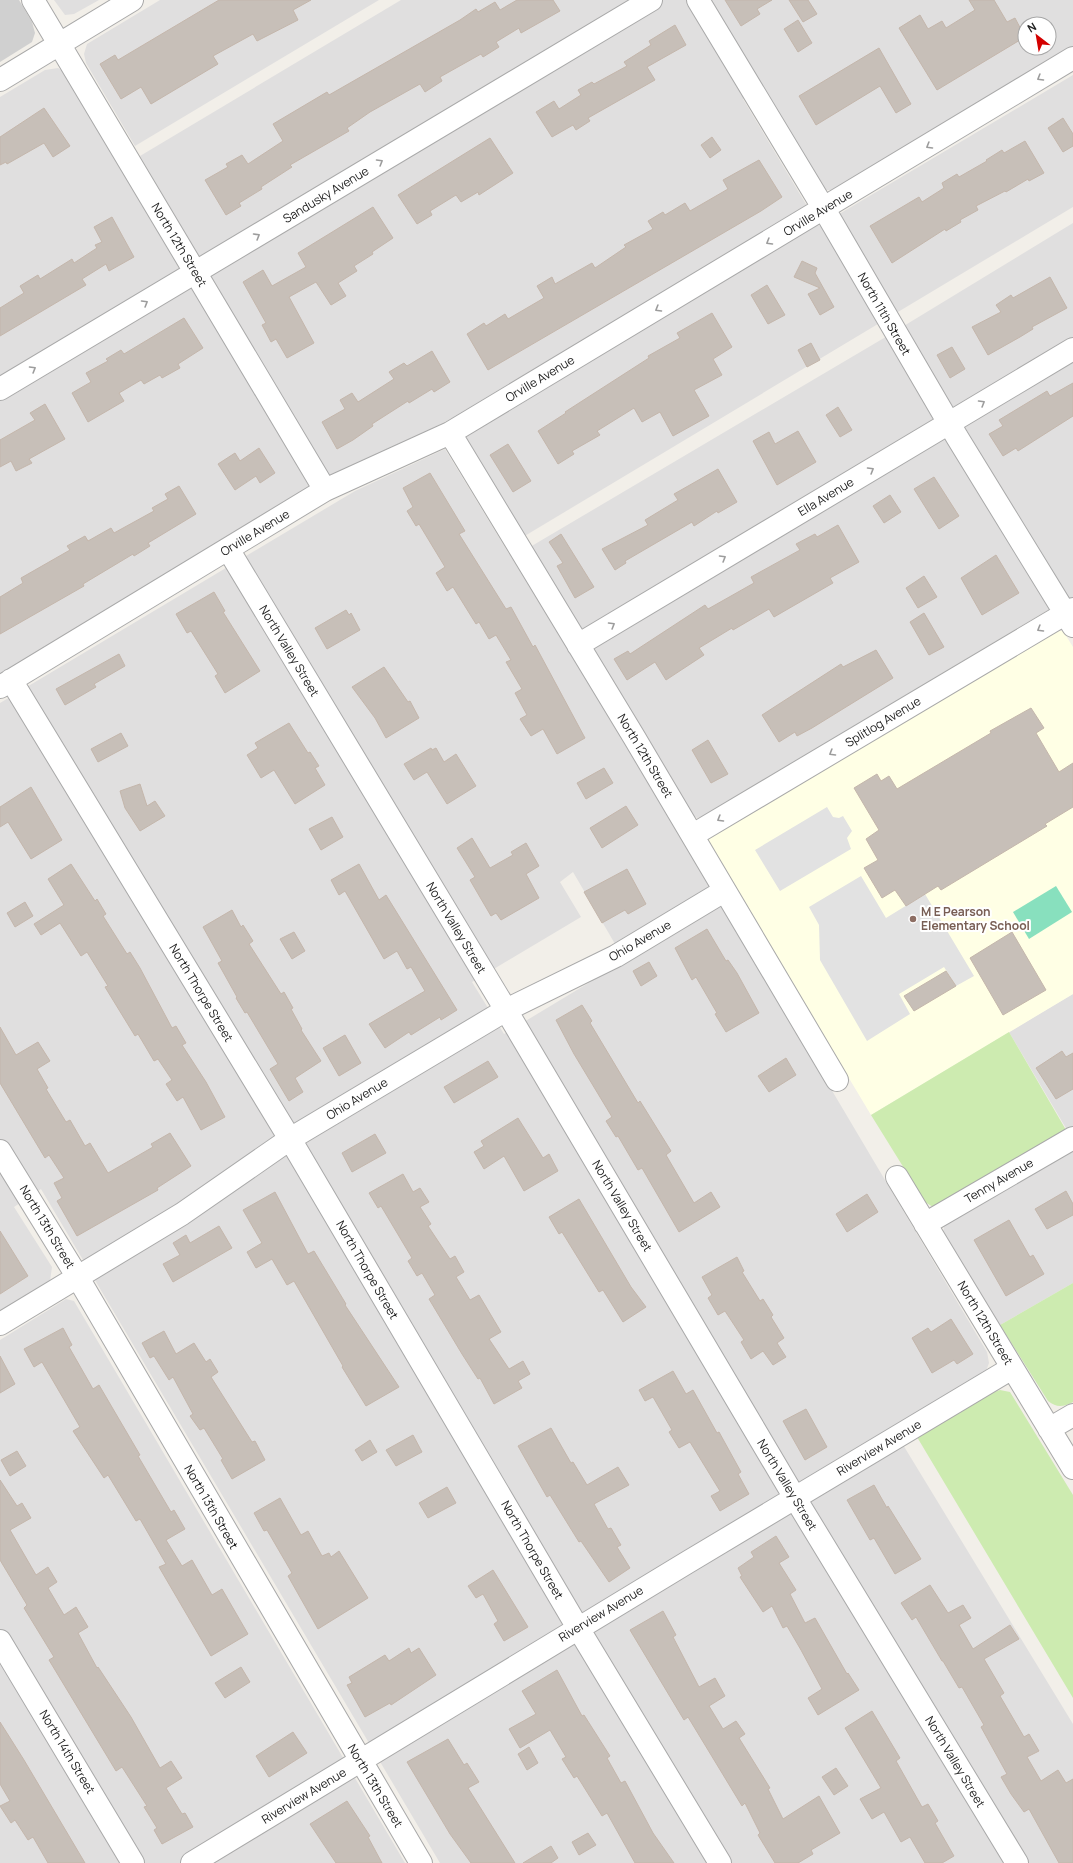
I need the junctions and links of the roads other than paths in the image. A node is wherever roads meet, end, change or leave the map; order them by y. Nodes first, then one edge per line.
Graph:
1 (34, 0) edge
2 (132, 0) edge
3 (651, 0) edge
4 (698, 0) edge
5 (60, 44) junction
6 (1073, 58) edge
7 (0, 80) edge
8 (824, 209) junction
9 (196, 272) junction
10 (1073, 349) edge
11 (0, 389) edge
12 (949, 423) junction
13 (450, 434) junction
14 (326, 490) junction
15 (228, 549) junction
16 (1070, 616) edge
17 (578, 645) junction
18 (5, 684) edge
19 (693, 835) junction
20 (724, 891) junction
21 (506, 1010) junction
22 (837, 1080) dead end
23 (1073, 1138) edge
24 (290, 1139) junction
25 (0, 1151) edge
26 (897, 1177) dead end
27 (925, 1224) junction
28 (77, 1276) junction
29 (0, 1324) edge
30 (1012, 1368) junction
31 (1073, 1415) edge
32 (1049, 1429) junction
33 (1073, 1468) edge
34 (795, 1498) junction
35 (578, 1628) junction
36 (0, 1641) edge
37 (361, 1762) junction
38 (133, 1863) edge
39 (192, 1863) edge
40 (421, 1863) edge
41 (720, 1863) edge
42 (1017, 1863) edge

1 - 5 street, North 12th Street
2 - 5 street
9 -> 3 street, Sandusky Avenue
4 - 8 street, North 11th Street
5 - 7 street
5 - 9 street, North 12th Street
6 -> 8 street, Orville Avenue
8 - 12 street, North 11th Street
8 -> 13 street, Orville Avenue
11 -> 9 street, Sandusky Avenue
9 - 14 street, North 12th Street
12 -> 10 street, Ella Avenue
12 - 16 street, North 11th Street
17 -> 12 street, Ella Avenue
13 - 14 street, Orville Avenue
13 - 17 street, North 12th Street
14 - 15 street, Orville Avenue
15 - 18 street, Orville Avenue
15 - 21 street, North Valley Street
16 -> 19 street, Splitlog Avenue
17 - 19 street, North 12th Street
18 - 24 street, North Thorpe Street
19 - 20 street, North 12th Street
20 - 21 street, Ohio Avenue
20 - 22 street, North 12th Street
21 - 24 street, Ohio Avenue
21 - 34 street, North Valley Street
23 - 27 street, Tenny Avenue
24 - 28 street, Ohio Avenue
24 - 35 street, North Thorpe Street
25 - 28 street, North 13th Street
26 - 27 street, North 12th Street
27 - 30 street, North 12th Street
28 - 29 street, Ohio Avenue
28 - 37 street, North 13th Street
30 - 32 street, North 12th Street
30 - 34 street, Riverview Avenue
31 - 32 street
32 - 33 street, North 12th Street
34 - 35 street, Riverview Avenue
34 - 42 street, North Valley Street
35 - 37 street, Riverview Avenue
35 - 41 street, North Thorpe Street
36 - 38 street, North 14th Street
37 - 39 street, Riverview Avenue
37 - 40 street, North 13th Street

